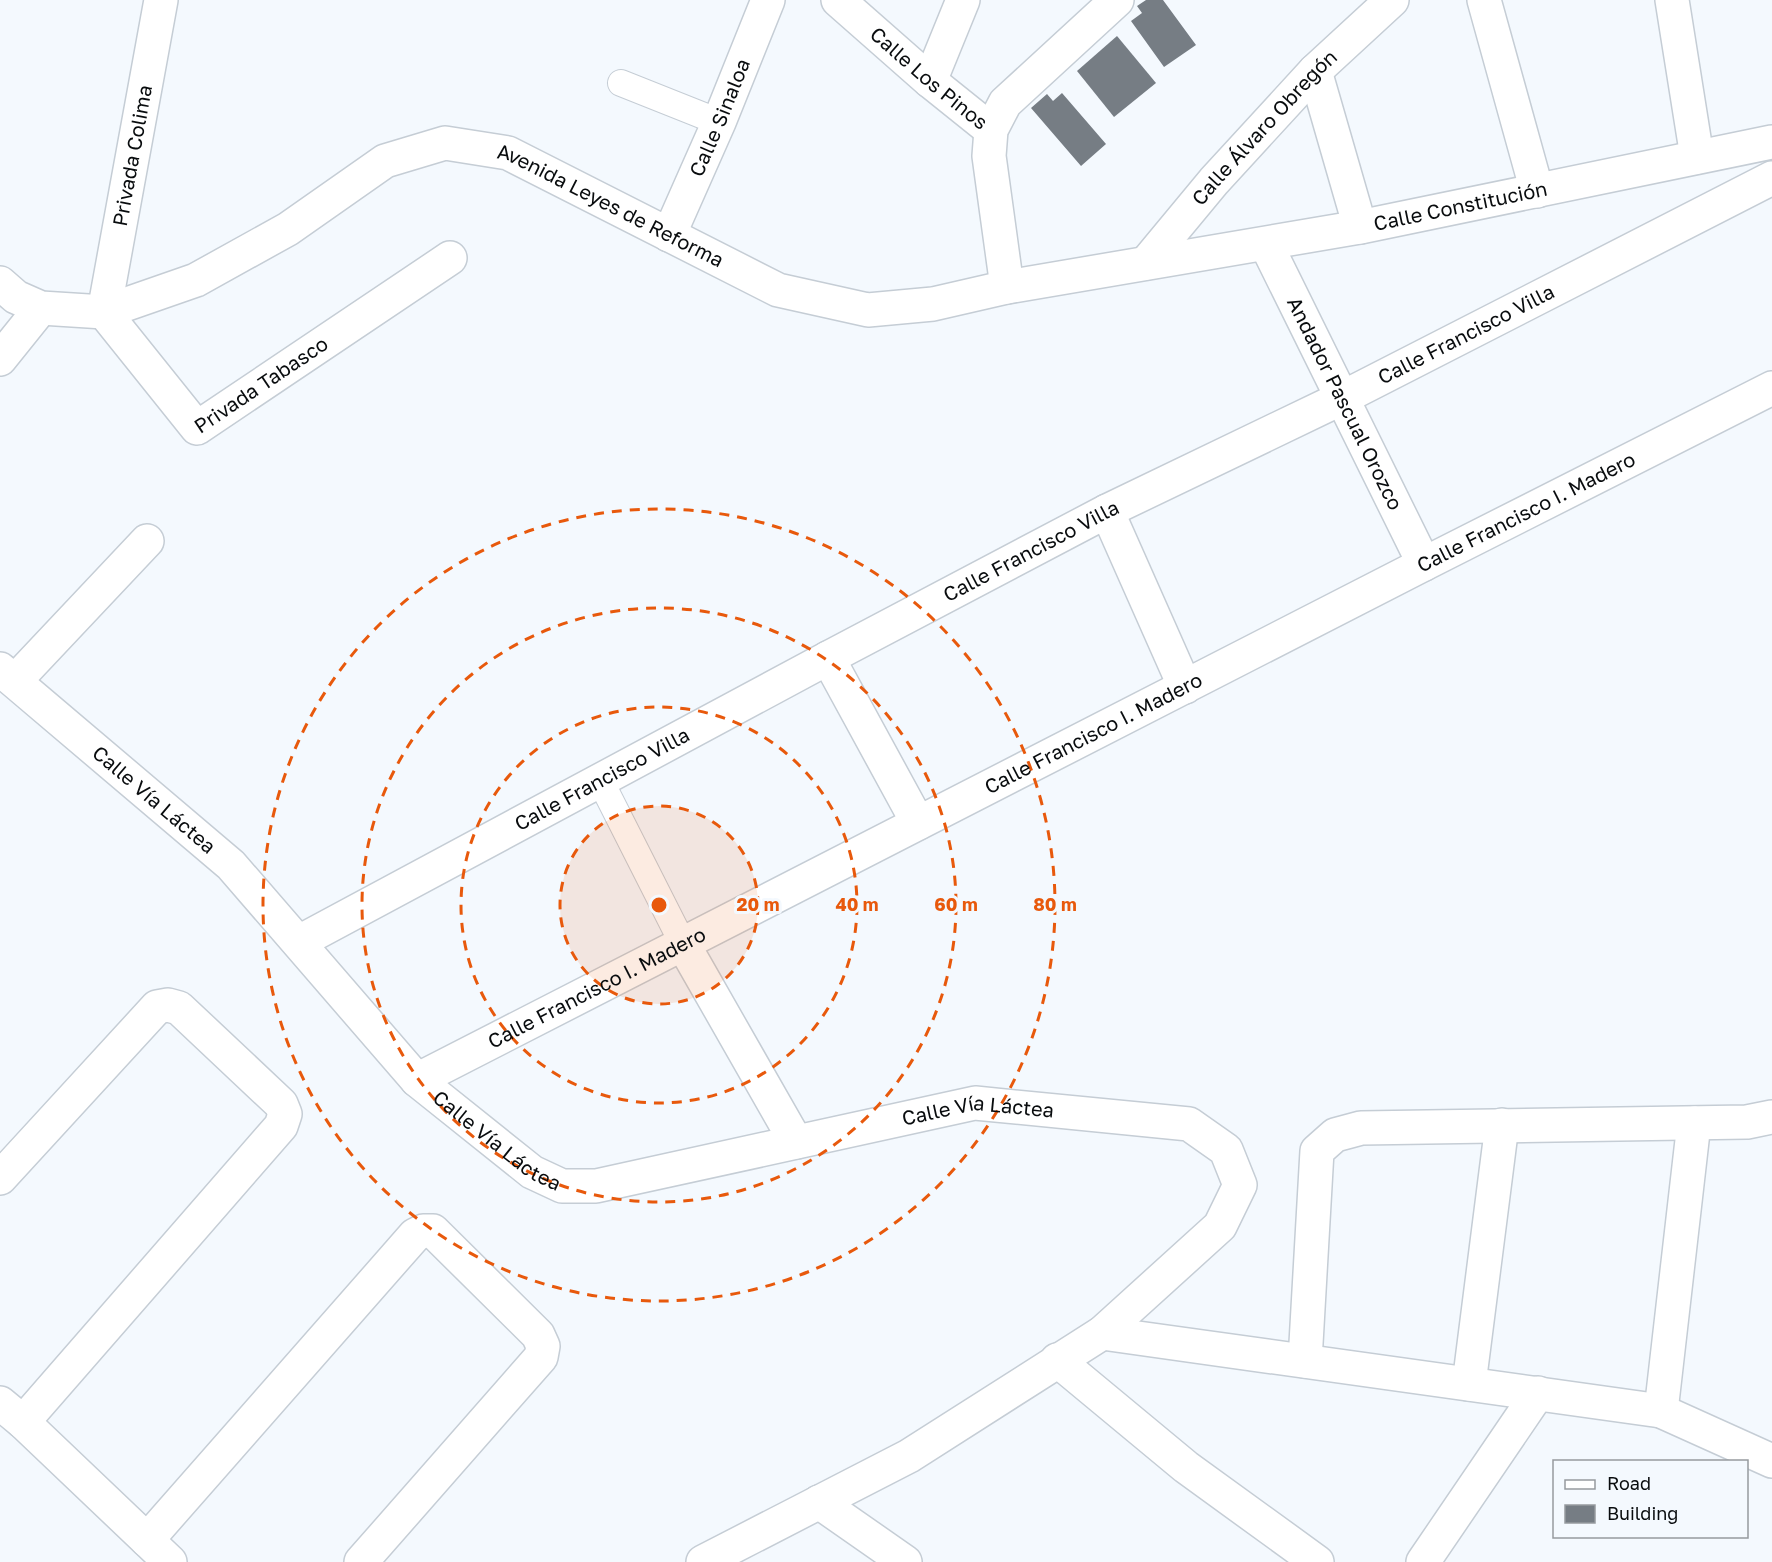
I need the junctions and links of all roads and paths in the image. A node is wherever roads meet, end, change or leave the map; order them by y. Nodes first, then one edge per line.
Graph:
1 (161, 0) edge
2 (768, 0) edge
3 (838, 0) edge
4 (963, 0) edge
5 (1118, 0) edge
6 (1392, 0) edge
7 (1484, 0) edge
8 (1672, 0) edge
9 (1315, 71) junction
10 (930, 81) junction
11 (621, 83) dead end
12 (720, 122) junction
13 (991, 130) junction
14 (1772, 142) edge
15 (1697, 157) junction
16 (1772, 178) edge
17 (1537, 191) junction
18 (1360, 227) junction
19 (669, 235) junction
20 (1266, 244) junction
21 (450, 258) dead end
22 (1146, 263) junction
23 (0, 283) edge
24 (1007, 287) junction
25 (41, 308) junction
26 (104, 312) junction
27 (0, 359) edge
28 (1772, 388) edge
29 (1342, 398) junction
30 (1107, 511) junction
31 (147, 541) dead end
32 (1424, 564) junction
33 (828, 658) junction
34 (7, 675) edge
35 (1185, 687) junction
36 (600, 780) junction
37 (918, 824) junction
38 (299, 942) junction
39 (683, 944) junction
40 (417, 1080) junction
41 (1772, 1117) edge
42 (1694, 1123) junction
43 (1502, 1125) junction
44 (796, 1142) junction
45 (0, 1178) edge
46 (1102, 1333) junction
47 (1057, 1360) junction
48 (1305, 1361) junction
49 (1469, 1384) junction
50 (1538, 1393) junction
51 (1661, 1411) junction
52 (12, 1412) edge
53 (1772, 1461) edge
54 (819, 1502) junction
55 (158, 1551) edge
56 (361, 1562) edge
57 (703, 1562) edge
58 (905, 1562) edge
59 (1317, 1562) edge
60 (1423, 1562) edge

1 - 26 street, Privada Colima
2 - 12 street, Calle Sinaloa
3 - 10 street, Calle Los Pinos
4 - 10 street
5 - 13 street, Calle Los Pinos
6 - 9 street, Calle Álvaro Obregón
7 - 17 street
8 - 15 street
9 - 18 street
9 - 22 street, Calle Álvaro Obregón
10 - 13 street, Calle Los Pinos
11 - 12 street
12 - 19 street, Calle Sinaloa
13 - 24 street
14 - 15 street, Calle Constitución
15 - 17 street, Calle Constitución
16 - 29 street, Calle Francisco Villa
17 - 18 street, Calle Constitución
18 - 20 street, Calle Constitución
19 - 24 street, Avenida Leyes de Reforma
19 - 26 street, Avenida Leyes de Reforma
20 - 22 street, Calle Constitución
20 - 29 street, Andador Pascual Orozco
21 - 26 street, Privada Tabasco
22 - 24 street, Avenida Leyes de Reforma
23 - 25 street
25 - 26 street
25 - 27 street
28 - 32 street, Calle Francisco I. Madero
29 - 30 street, Calle Francisco Villa
29 - 32 street, Andador Pascual Orozco
30 - 33 street, Calle Francisco Villa
30 - 35 street
31 - 34 street
32 - 35 street, Calle Francisco I. Madero
33 - 36 street, Calle Francisco Villa
33 - 37 street
34 - 38 street, Calle Vía Láctea
35 - 37 street, Calle Francisco I. Madero
36 - 38 street, Calle Francisco Villa
36 - 39 street
37 - 39 street, Calle Francisco I. Madero
38 - 40 street, Calle Vía Láctea
39 - 40 street, Calle Francisco I. Madero
39 - 44 street
40 - 44 street, Calle Vía Láctea
41 - 42 street
42 - 43 street
42 - 51 street
43 - 48 street
43 - 49 street
44 - 46 street, Calle Vía Láctea
45 - 52 street
46 - 47 street
46 - 48 street
47 - 54 street
47 - 59 street
48 - 49 street
49 - 50 street
50 - 51 street
50 - 60 street
51 - 53 street
52 - 55 street
54 - 57 street
54 - 58 street
55 - 56 street

